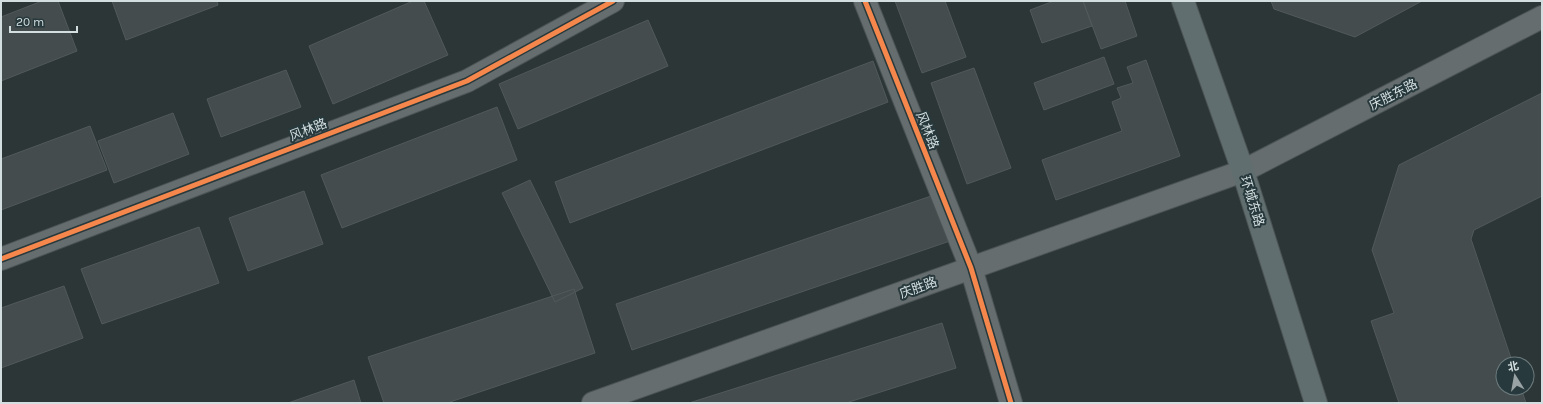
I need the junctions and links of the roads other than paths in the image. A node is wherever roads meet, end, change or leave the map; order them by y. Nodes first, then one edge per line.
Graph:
1 (613, 1) edge
2 (865, 1) edge
3 (1182, 1) edge
4 (1542, 17) edge
5 (1243, 171) junction
6 (1, 259) edge
7 (971, 268) junction
8 (593, 403) edge
9 (1011, 403) edge
10 (1316, 403) edge

1 - 6 street, 风林路
2 - 7 street, 风林路
3 - 5 main road, 环城东路
4 - 5 street, 庆胜东路
5 - 7 street, 庆胜路
5 - 10 main road, 环城东路
7 - 8 street, 庆胜路
7 - 9 street, 风林路

